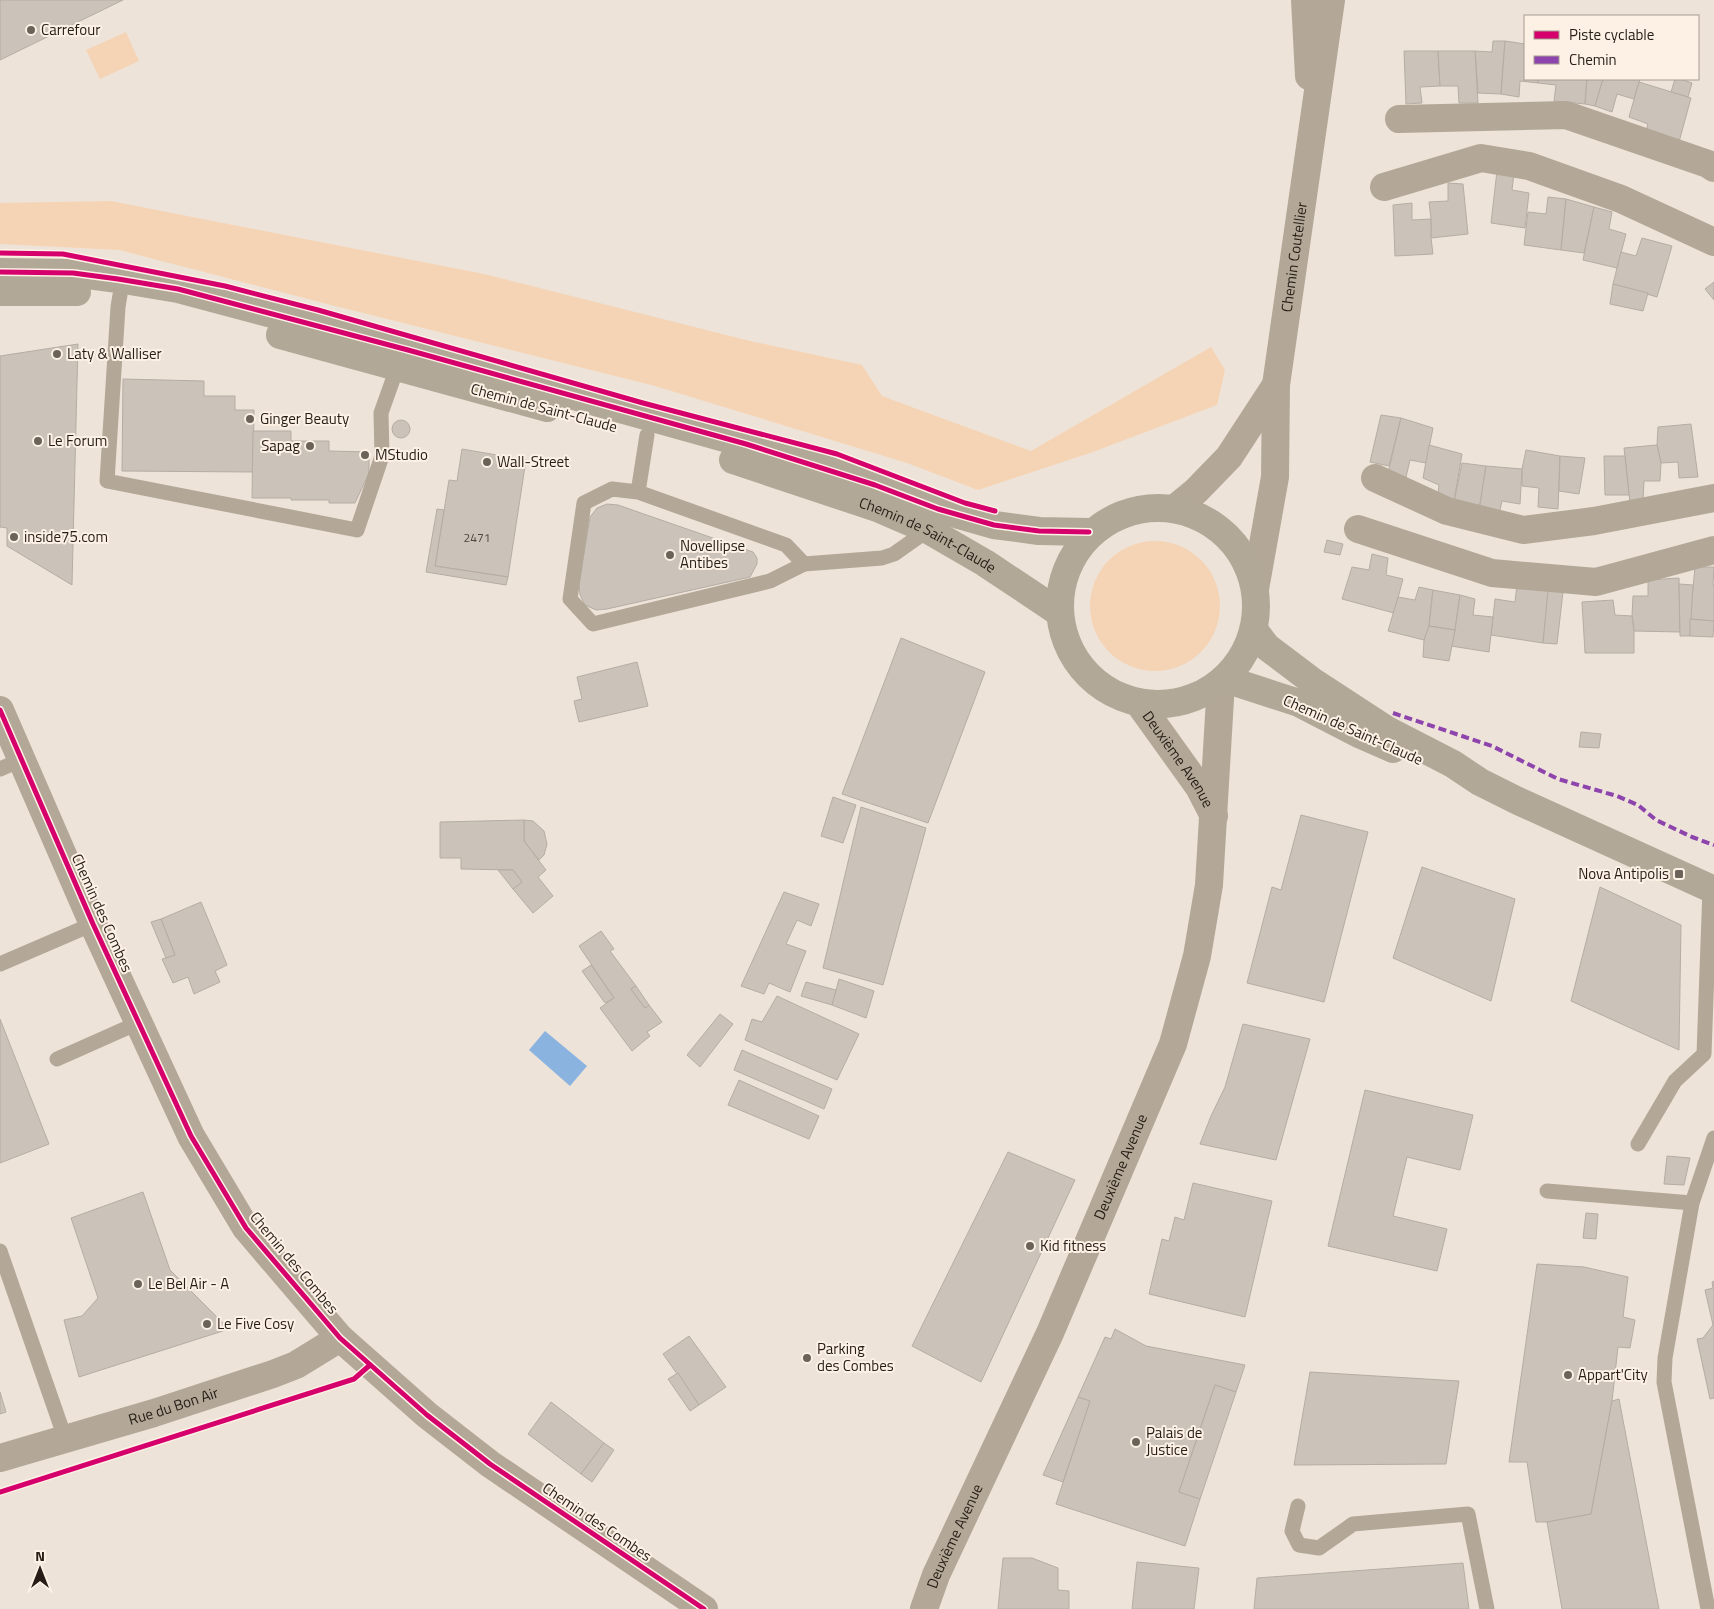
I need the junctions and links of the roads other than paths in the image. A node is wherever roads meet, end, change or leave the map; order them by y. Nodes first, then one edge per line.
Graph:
1 (1305, 0) edge
2 (1331, 0) edge
3 (1399, 119) dead end
4 (1312, 129) junction
5 (1714, 168) edge
6 (1384, 186) dead end
7 (1714, 242) edge
8 (0, 272) edge
9 (0, 292) edge
10 (120, 295) junction
11 (397, 368) junction
12 (1276, 384) junction
13 (647, 435) junction
14 (1375, 478) dead end
15 (638, 492) junction
16 (1714, 498) edge
17 (1174, 509) junction
18 (1358, 529) dead end
19 (928, 530) junction
20 (1089, 532) junction
21 (1714, 550) edge
22 (804, 564) junction
23 (1255, 589) junction
24 (1060, 613) junction
25 (1254, 630) junction
26 (1223, 680) junction
27 (1138, 702) junction
28 (0, 710) edge
29 (11, 764) edge
30 (1480, 782) junction
31 (1214, 818) junction
32 (1712, 889) edge
33 (93, 924) junction
34 (0, 964) edge
35 (138, 1023) junction
36 (57, 1059) dead end
37 (1714, 1138) edge
38 (1638, 1144) dead end
39 (1547, 1191) dead end
40 (1692, 1203) junction
41 (0, 1251) edge
42 (340, 1338) junction
43 (65, 1438) junction
44 (0, 1458) edge
45 (1298, 1506) dead end
46 (704, 1609) edge
47 (924, 1609) edge
48 (1487, 1609) edge
49 (1708, 1609) edge

1 - 4 street, Chemin Coutellier
2 - 4 street, Chemin Coutellier
3 - 5 street
4 - 12 street, Chemin Coutellier
6 - 7 street
8 - 20 street, Chemin de Saint-Claude
9 - 10 street, Chemin de Saint-Claude
10 - 11 street, Chemin de Saint-Claude
10 - 11 lane
11 - 13 street, Chemin de Saint-Claude
12 - 17 street, Chemin Coutellier
12 - 23 street, Chemin Coutellier
13 - 15 lane
13 - 19 street, Chemin de Saint-Claude
14 - 16 street
15 - 22 lane
15 - 22 lane
17 - 20 street
17 - 23 street
18 - 21 street
19 - 22 lane
19 - 24 street, Chemin de Saint-Claude
20 - 24 street
23 - 25 street
24 - 27 street
25 - 26 street
25 - 30 street, Chemin de Saint-Claude
26 - 27 street
26 - 30 street, Chemin de Saint-Claude
26 - 31 street, Deuxième Avenue
27 - 31 street, Deuxième Avenue
28 - 29 street, Chemin des Combes
29 - 33 street, Chemin des Combes
30 - 32 street, Chemin de Saint-Claude
31 - 47 street, Deuxième Avenue
32 - 38 lane
33 - 34 lane
33 - 35 street, Chemin des Combes
35 - 36 lane
35 - 42 street, Chemin des Combes
37 - 40 lane
39 - 40 lane
40 - 49 lane
41 - 43 lane
42 - 43 street, Rue du Bon Air
42 - 46 street, Chemin des Combes
43 - 44 street, Rue du Bon Air
45 - 48 lane

